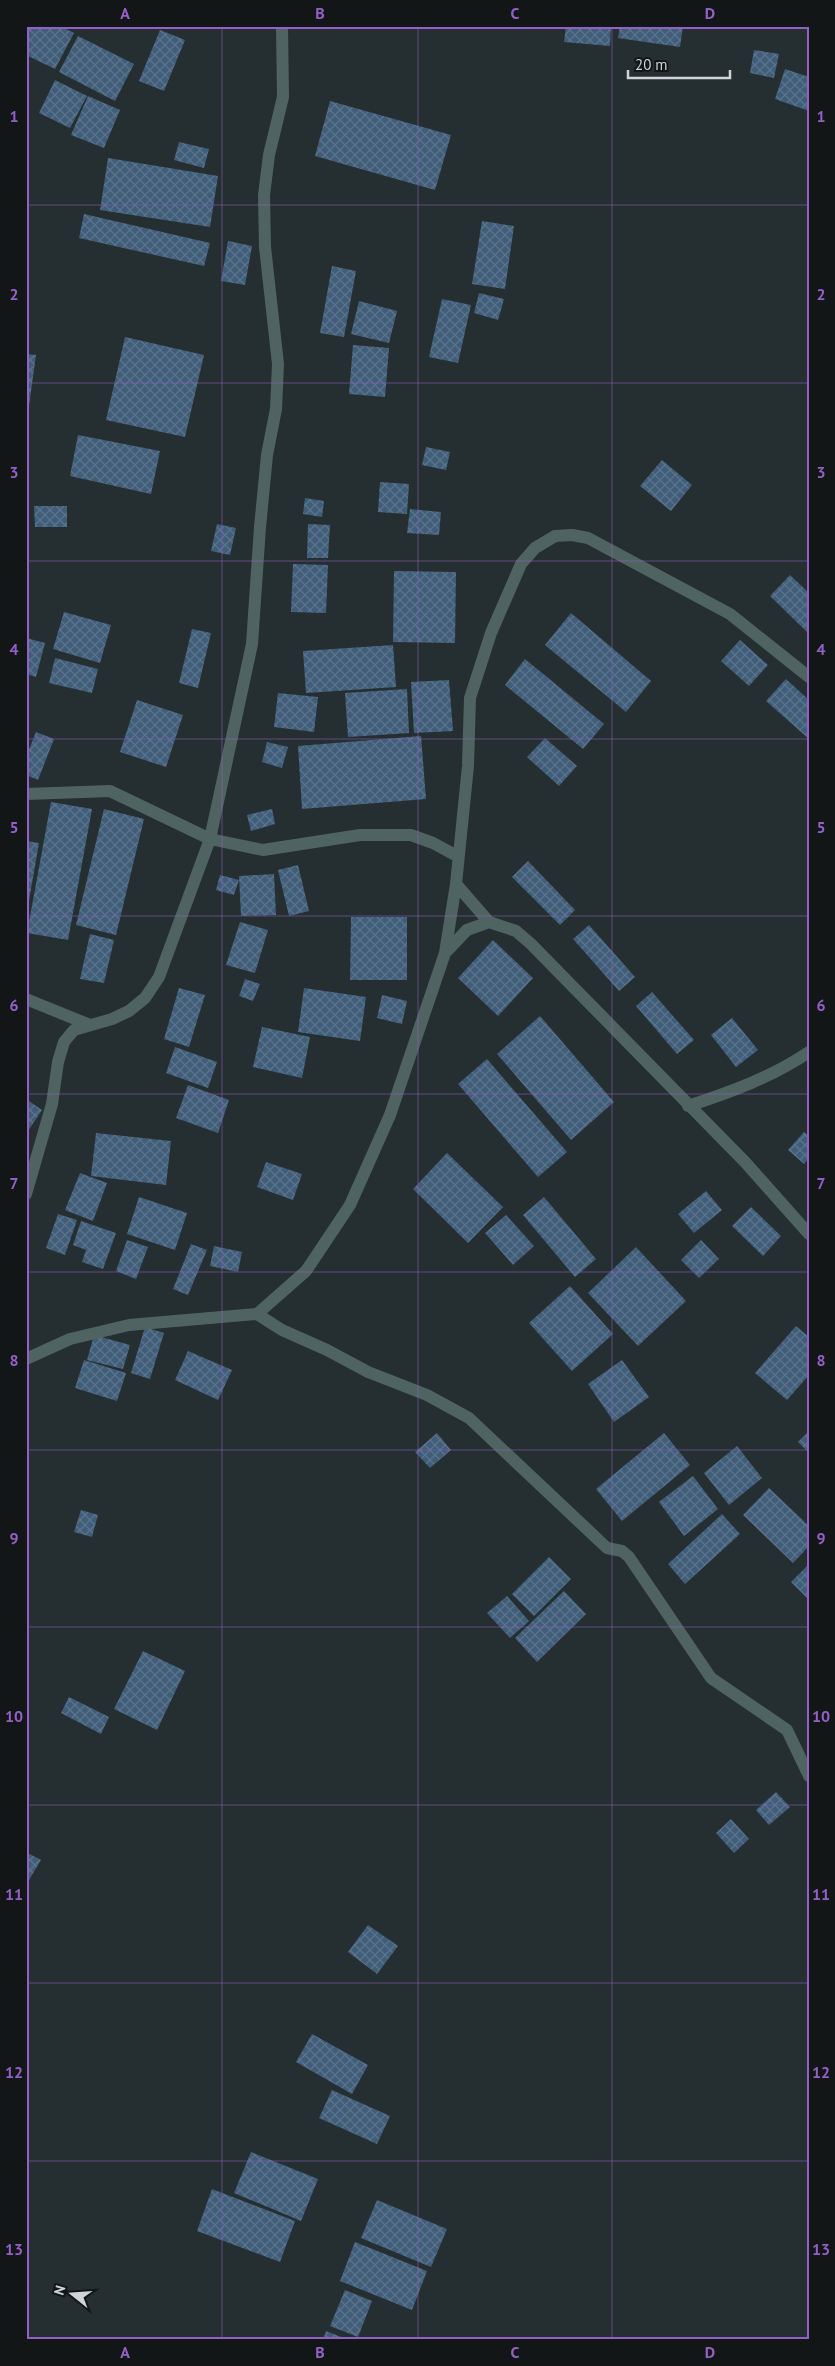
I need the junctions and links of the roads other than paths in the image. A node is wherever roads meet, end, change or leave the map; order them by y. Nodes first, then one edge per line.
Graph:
1 (282, 26) edge
2 (809, 677) edge
3 (26, 794) edge
4 (210, 839) junction
5 (457, 856) junction
6 (456, 884) junction
7 (489, 922) junction
8 (444, 953) junction
9 (26, 999) edge
10 (90, 1025) junction
11 (809, 1052) edge
12 (688, 1106) junction
13 (26, 1194) edge
14 (809, 1234) edge
15 (257, 1314) junction
16 (26, 1359) edge
17 (809, 1776) edge

1 - 4 street
2 - 5 street
3 - 4 street
4 - 5 street
4 - 10 street
5 - 6 street
6 - 7 street
6 - 8 street
7 - 8 street
7 - 12 street
8 - 15 street
9 - 10 street
10 - 13 street
11 - 12 street
12 - 14 street
15 - 16 street
15 - 17 street

